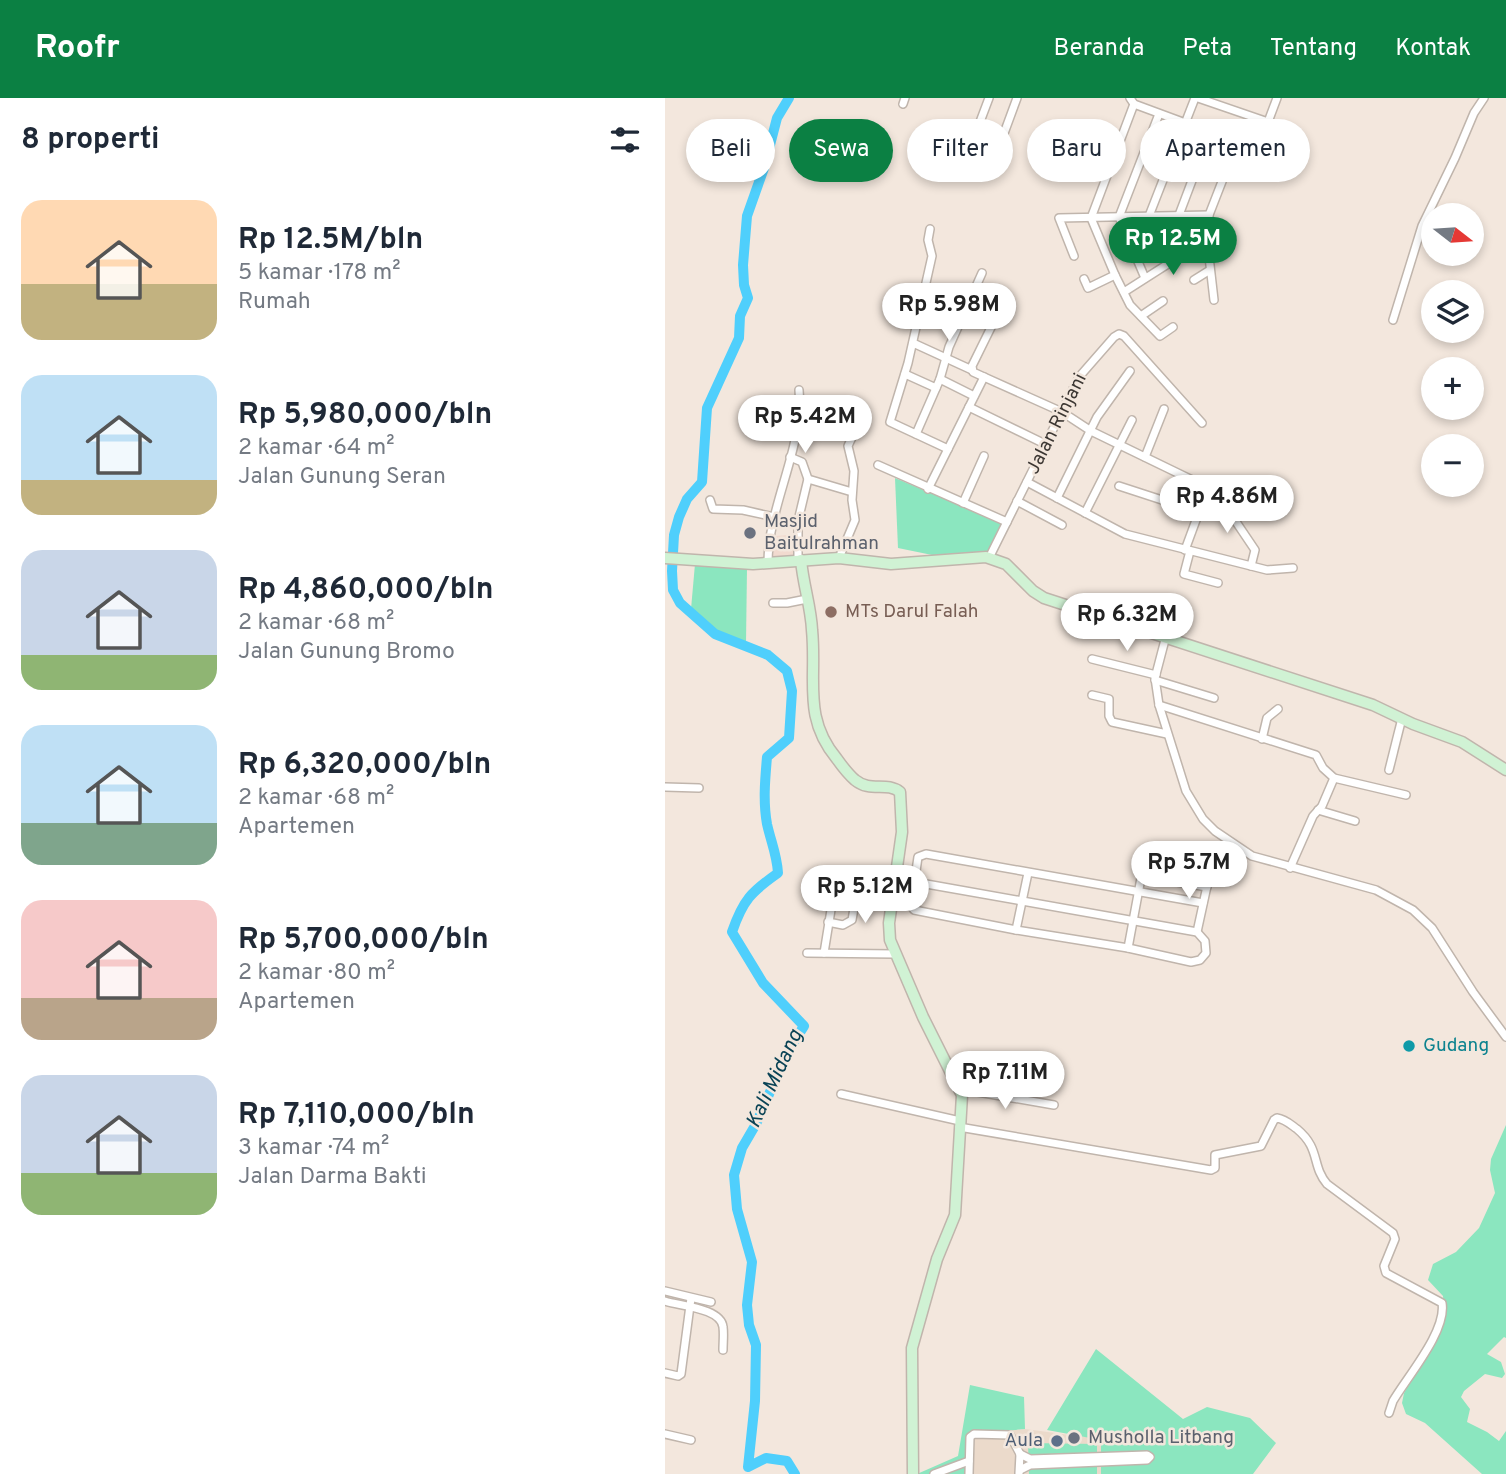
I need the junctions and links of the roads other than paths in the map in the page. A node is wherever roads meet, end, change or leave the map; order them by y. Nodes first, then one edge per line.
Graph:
1 (989, 98) edge
2 (1017, 98) edge
3 (1197, 98) edge
4 (1277, 98) edge
5 (1484, 98) edge
6 (1132, 101) edge
7 (1159, 114) junction
8 (981, 119) edge
9 (1009, 119) edge
10 (1173, 119) edge
11 (1187, 119) edge
12 (1162, 182) edge
13 (1191, 182) edge
14 (1222, 182) edge
15 (1179, 215) junction
16 (1209, 215) junction
17 (1149, 216) junction
18 (1119, 217) junction
19 (1091, 218) junction
20 (929, 229) dead end
21 (1207, 239) junction
22 (1192, 248) junction
23 (1074, 256) dead end
24 (1168, 263) junction
25 (1210, 270) junction
26 (982, 273) dead end
27 (1115, 275) junction
28 (1145, 278) junction
29 (1084, 279) dead end
30 (1194, 280) dead end
31 (1124, 292) junction
32 (1006, 297) dead end
33 (1214, 300) dead end
34 (1163, 301) dead end
35 (1141, 316) junction
36 (1393, 320) dead end
37 (1173, 327) dead end
38 (913, 343) junction
39 (945, 357) junction
40 (972, 370) junction
41 (1130, 371) dead end
42 (905, 374) junction
43 (984, 377) junction
44 (940, 379) junction
45 (936, 388) junction
46 (799, 390) dead end
47 (974, 396) junction
48 (969, 407) junction
49 (1164, 408) dead end
50 (861, 410) dead end
51 (1062, 412) junction
52 (1132, 419) dead end
53 (1202, 423) dead end
54 (1091, 431) junction
55 (916, 434) junction
56 (1045, 444) junction
57 (1119, 445) junction
58 (948, 449) junction
59 (985, 456) dead end
60 (790, 457) junction
61 (1145, 457) junction
62 (878, 465) dead end
63 (808, 479) junction
64 (1027, 482) junction
65 (1119, 486) dead end
66 (928, 489) junction
67 (852, 492) junction
68 (1057, 498) junction
69 (710, 500) dead end
70 (1222, 501) junction
71 (1017, 502) junction
72 (963, 503) junction
73 (1199, 512) junction
74 (1085, 513) junction
75 (774, 517) junction
76 (1007, 522) junction
77 (1062, 525) dead end
78 (1188, 550) junction
79 (839, 558) junction
80 (989, 558) junction
81 (670, 559) edge
82 (800, 561) junction
83 (768, 564) junction
84 (1251, 566) junction
85 (1293, 568) dead end
86 (1218, 583) dead end
87 (807, 599) junction
88 (773, 603) dead end
89 (1166, 636) junction
90 (1092, 659) dead end
91 (1155, 678) junction
92 (1092, 695) dead end
93 (1214, 698) dead end
94 (1159, 705) junction
95 (1278, 709) dead end
96 (1402, 718) junction
97 (1167, 734) junction
98 (1262, 739) junction
99 (1389, 770) dead end
100 (1506, 770) edge
101 (1334, 778) junction
102 (665, 787) edge
103 (699, 788) dead end
104 (1406, 795) dead end
105 (1318, 810) junction
106 (1355, 821) dead end
107 (1144, 862) dead end
108 (1290, 867) junction
109 (1028, 873) junction
110 (1142, 876) junction
111 (1209, 877) dead end
112 (859, 878) junction
113 (895, 882) junction
114 (915, 882) junction
115 (1207, 887) junction
116 (1138, 892) junction
117 (1023, 901) junction
118 (1203, 903) junction
119 (1133, 920) junction
120 (828, 922) junction
121 (1016, 930) junction
122 (1197, 932) junction
123 (1128, 948) junction
124 (807, 953) dead end
125 (824, 953) junction
126 (895, 954) junction
127 (1506, 1037) edge
128 (960, 1089) junction
129 (841, 1094) dead end
130 (1054, 1105) dead end
131 (959, 1124) junction
132 (665, 1291) edge
133 (691, 1298) junction
134 (665, 1301) edge
135 (711, 1302) dead end
136 (688, 1307) junction
137 (723, 1350) dead end
138 (665, 1373) edge
139 (1389, 1413) dead end
140 (665, 1434) edge
141 (691, 1440) dead end
142 (1020, 1454) junction
143 (1100, 1460) junction
144 (969, 1461) junction
145 (1030, 1462) junction
146 (1019, 1472) edge
147 (913, 1474) edge
148 (934, 1474) edge
149 (969, 1474) edge

1 - 8 street
2 - 9 street
3 - 4 street
3 - 11 street
5 - 36 street
6 - 7 street
6 - 19 street
7 - 10 street
7 - 18 street
12 - 17 street
13 - 15 street
14 - 16 street
15 - 16 street
15 - 17 street
15 - 22 street
16 - 21 street
17 - 18 street
17 - 24 street
18 - 19 street
18 - 28 street
19 - 23 street
19 - 27 street
20 - 38 street
21 - 22 street
21 - 25 street
22 - 24 street
24 - 28 street
25 - 30 street
25 - 33 street
26 - 39 street
27 - 29 street
27 - 31 street
28 - 31 street
31 - 35 street
32 - 40 street
34 - 35 street
35 - 37 street
38 - 39 street
38 - 42 street
39 - 40 street
39 - 44 street
40 - 43 street
41 - 54 street
42 - 45 street
42 - 55 street
43 - 47 street
43 - 51 street
44 - 45 street
44 - 47 street
45 - 55 street
46 - 60 street
47 - 48 street
48 - 56 street
48 - 58 street
49 - 61 street
50 - 67 street
51 - 53 street, Jalan Rinjani
51 - 54 street
51 - 56 street, Jalan Rinjani
52 - 57 street
54 - 57 street
54 - 68 street
55 - 58 street
56 - 64 street, Jalan Rinjani
57 - 61 street
57 - 74 street
58 - 66 street
59 - 72 street
60 - 63 street
60 - 75 street
61 - 70 street
62 - 66 street
63 - 67 street
63 - 82 street
64 - 68 street
64 - 71 street, Jalan Rinjani
65 - 73 street
66 - 72 street
67 - 79 street
68 - 74 street
69 - 75 street
70 - 73 street
70 - 84 street
71 - 76 street, Jalan Rinjani
71 - 77 street
72 - 76 street
73 - 78 street
74 - 78 street
75 - 83 street
76 - 80 street, Jalan Rinjani
78 - 84 street
78 - 86 street
79 - 80 street
79 - 82 street
80 - 89 street
81 - 83 street
82 - 83 street
82 - 87 street
84 - 85 street
87 - 88 street
87 - 113 street
89 - 91 street
89 - 96 street
90 - 91 street
91 - 93 street
91 - 94 street
92 - 97 street
94 - 97 street
94 - 98 street
95 - 98 street
96 - 99 street
96 - 100 street
97 - 108 street
98 - 101 street
101 - 104 street
101 - 105 street
102 - 103 street
105 - 106 street
105 - 108 street
107 - 110 street
108 - 127 street
109 - 114 street
109 - 116 street
109 - 117 street
110 - 115 street
110 - 116 street
111 - 115 street
112 - 113 street
112 - 120 street
112 - 120 street
113 - 114 street
113 - 126 street
114 - 117 street
114 - 121 street
115 - 118 street
116 - 118 street
116 - 119 street
117 - 119 street
117 - 121 street
118 - 122 street
119 - 122 street
119 - 123 street
120 - 125 street
121 - 123 street
122 - 123 street
124 - 125 street
125 - 126 street
126 - 128 street
128 - 130 street
128 - 131 street
129 - 131 street
131 - 139 street
131 - 147 street
132 - 133 street
133 - 135 street
133 - 136 street
134 - 136 street
136 - 137 street
136 - 138 street
140 - 141 street
142 - 144 street
142 - 145 street
142 - 146 street
143 - 143 street
143 - 145 street
144 - 148 street
144 - 149 street
145 - 146 street

